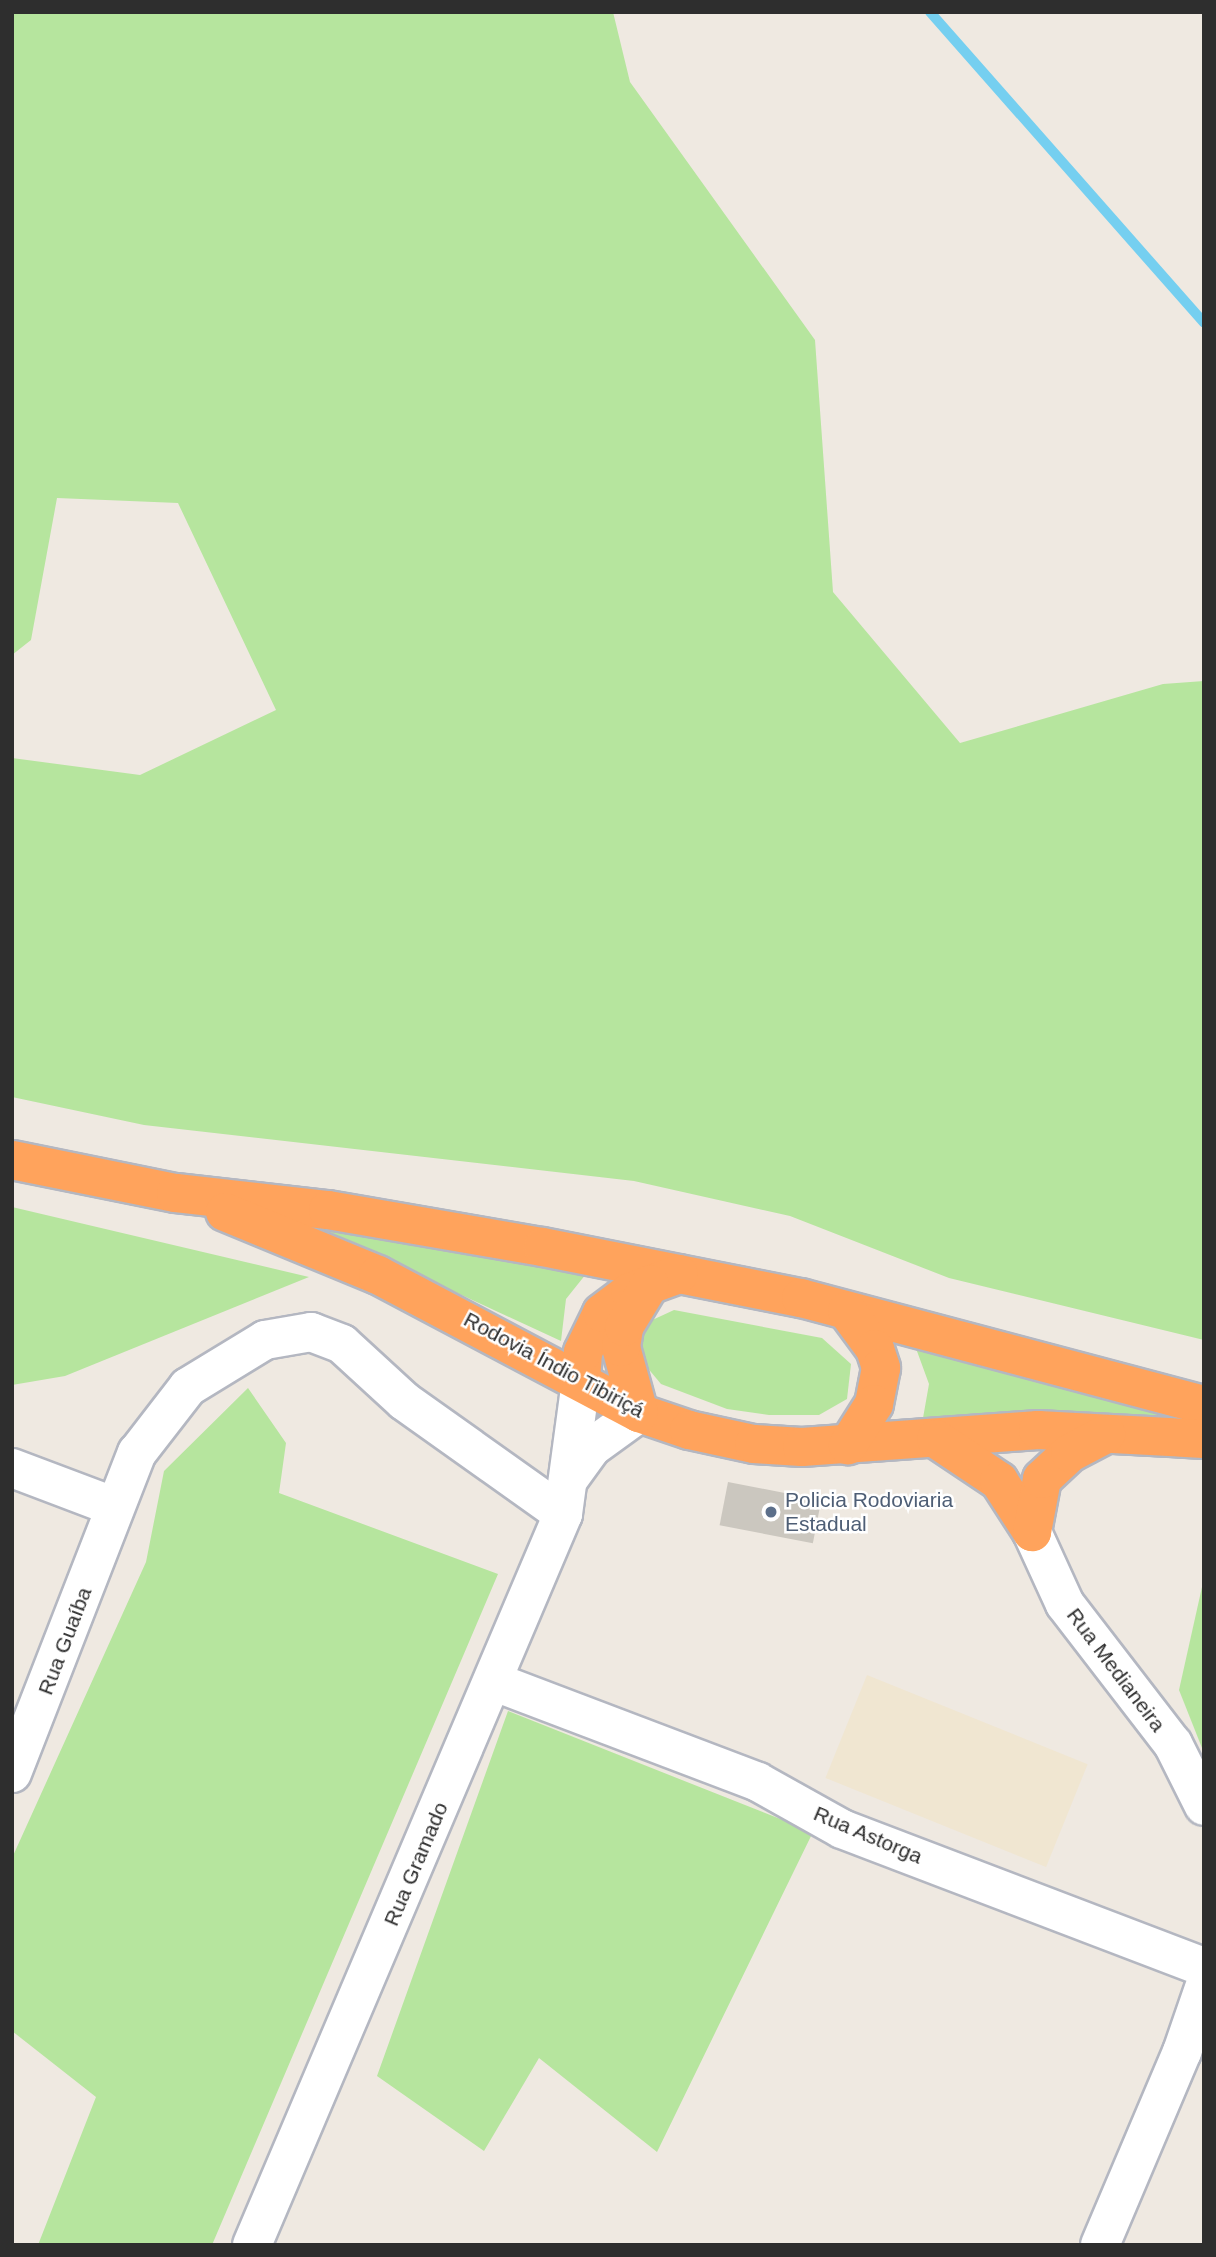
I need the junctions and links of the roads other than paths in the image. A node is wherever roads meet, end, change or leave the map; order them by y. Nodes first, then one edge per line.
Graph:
1 (12, 1160) edge
2 (176, 1193) junction
3 (665, 1278) junction
4 (847, 1311) junction
5 (581, 1381) junction
6 (1204, 1405) edge
7 (639, 1413) junction
8 (1106, 1434) junction
9 (1204, 1438) edge
10 (936, 1439) junction
11 (848, 1445) junction
12 (12, 1468) edge
13 (566, 1497) junction
14 (115, 1507) junction
15 (1032, 1532) junction
16 (495, 1682) junction
17 (12, 1773) edge
18 (1204, 1806) edge
19 (1204, 1967) edge
20 (1204, 1988) edge
21 (252, 2245) edge
22 (1100, 2245) edge

1 - 2 highway, Rodovia Índio Tibiriçá
2 - 3 highway, Rodovia Índio Tibiriçá
2 - 5 highway, Rodovia Índio Tibiriçá
3 - 4 highway, Rodovia Índio Tibiriçá
3 - 5 highway
3 - 7 highway
4 - 6 highway, Rodovia Índio Tibiriçá
4 - 11 highway
5 - 7 highway, Rodovia Índio Tibiriçá
5 - 13 street, Rua Gramado
7 - 11 highway, Rodovia Índio Tibiriçá
7 - 13 street, Rua Gramado
8 - 9 highway, Rodovia Índio Tibiriçá
8 - 10 highway, Rodovia Índio Tibiriçá
8 - 15 highway
10 - 11 highway, Rodovia Índio Tibiriçá
10 - 15 highway
12 - 14 street
13 - 14 street, Rua Guaíba
13 - 16 street, Rua Gramado
14 - 17 street, Rua Guaíba
15 - 18 street, Rua Medianeira
16 - 19 street, Rua Astorga
16 - 21 street, Rua Gramado
20 - 22 street

